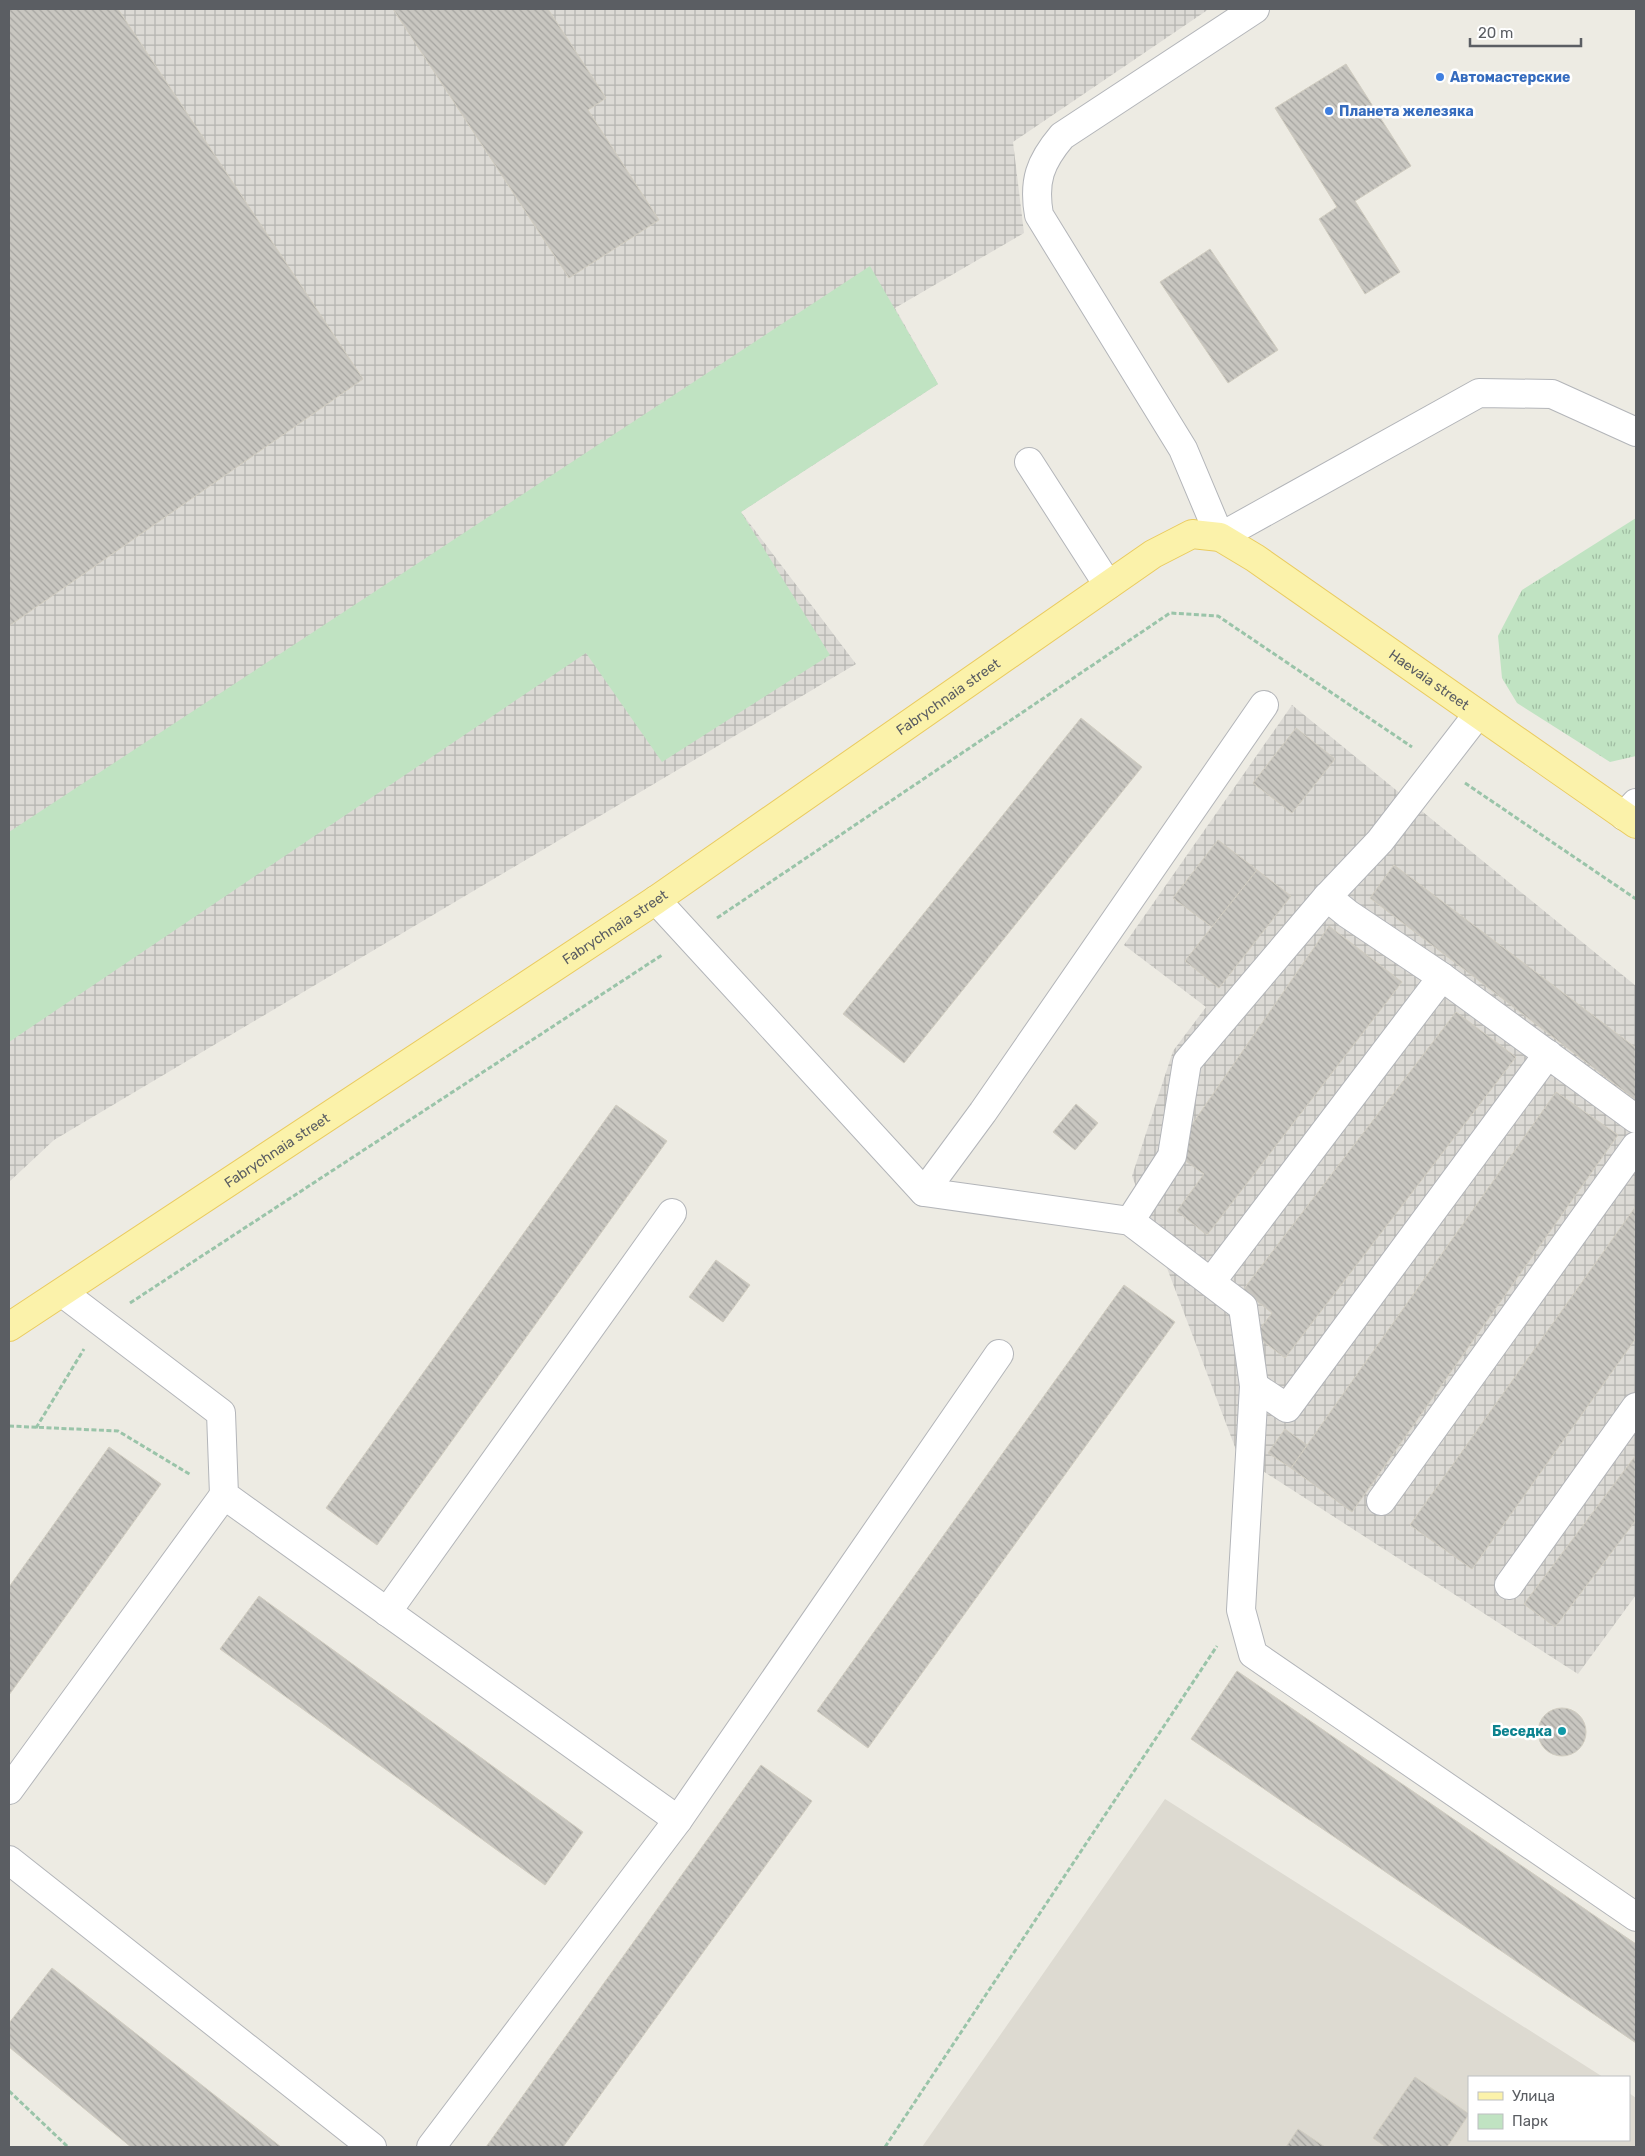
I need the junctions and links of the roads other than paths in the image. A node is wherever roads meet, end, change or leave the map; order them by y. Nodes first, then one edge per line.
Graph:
1 (1254, 9) edge
2 (1636, 432) edge
3 (1029, 462) dead end
4 (1220, 537) junction
5 (1108, 585) junction
6 (1264, 705) dead end
7 (1478, 714) junction
8 (1632, 815) edge
9 (1327, 897) junction
10 (656, 900) junction
11 (1442, 977) junction
12 (1548, 1054) junction
13 (1636, 1120) edge
14 (1636, 1146) edge
15 (924, 1192) junction
16 (672, 1213) dead end
17 (1130, 1220) junction
18 (1211, 1282) junction
19 (63, 1293) junction
20 (9, 1327) edge
21 (999, 1354) dead end
22 (1254, 1386) junction
23 (1636, 1407) edge
24 (224, 1495) junction
25 (1381, 1501) dead end
26 (1509, 1585) dead end
27 (387, 1612) junction
28 (9, 1790) edge
29 (678, 1820) junction
30 (9, 1860) edge
31 (1636, 1917) edge
32 (372, 2147) edge
33 (431, 2147) edge

1 - 4 lane
2 - 4 lane
3 - 5 lane
4 - 5 main road, Fabrychnaia street
4 - 7 main road, Haevaia street
5 - 10 main road, Fabrychnaia street
6 - 15 lane
7 - 8 main road, Haevaia street
7 - 9 lane
9 - 11 lane
9 - 17 lane
10 - 15 lane
10 - 19 main road, Fabrychnaia street
11 - 12 lane
11 - 18 lane
12 - 13 lane
12 - 22 lane
14 - 25 lane
15 - 17 lane
16 - 27 lane
17 - 18 lane
18 - 22 lane
19 - 20 main road, Fabrychnaia street
19 - 24 lane
21 - 29 lane
22 - 31 lane
23 - 26 lane
24 - 27 lane
24 - 28 lane
27 - 29 lane
29 - 33 lane
30 - 32 lane

